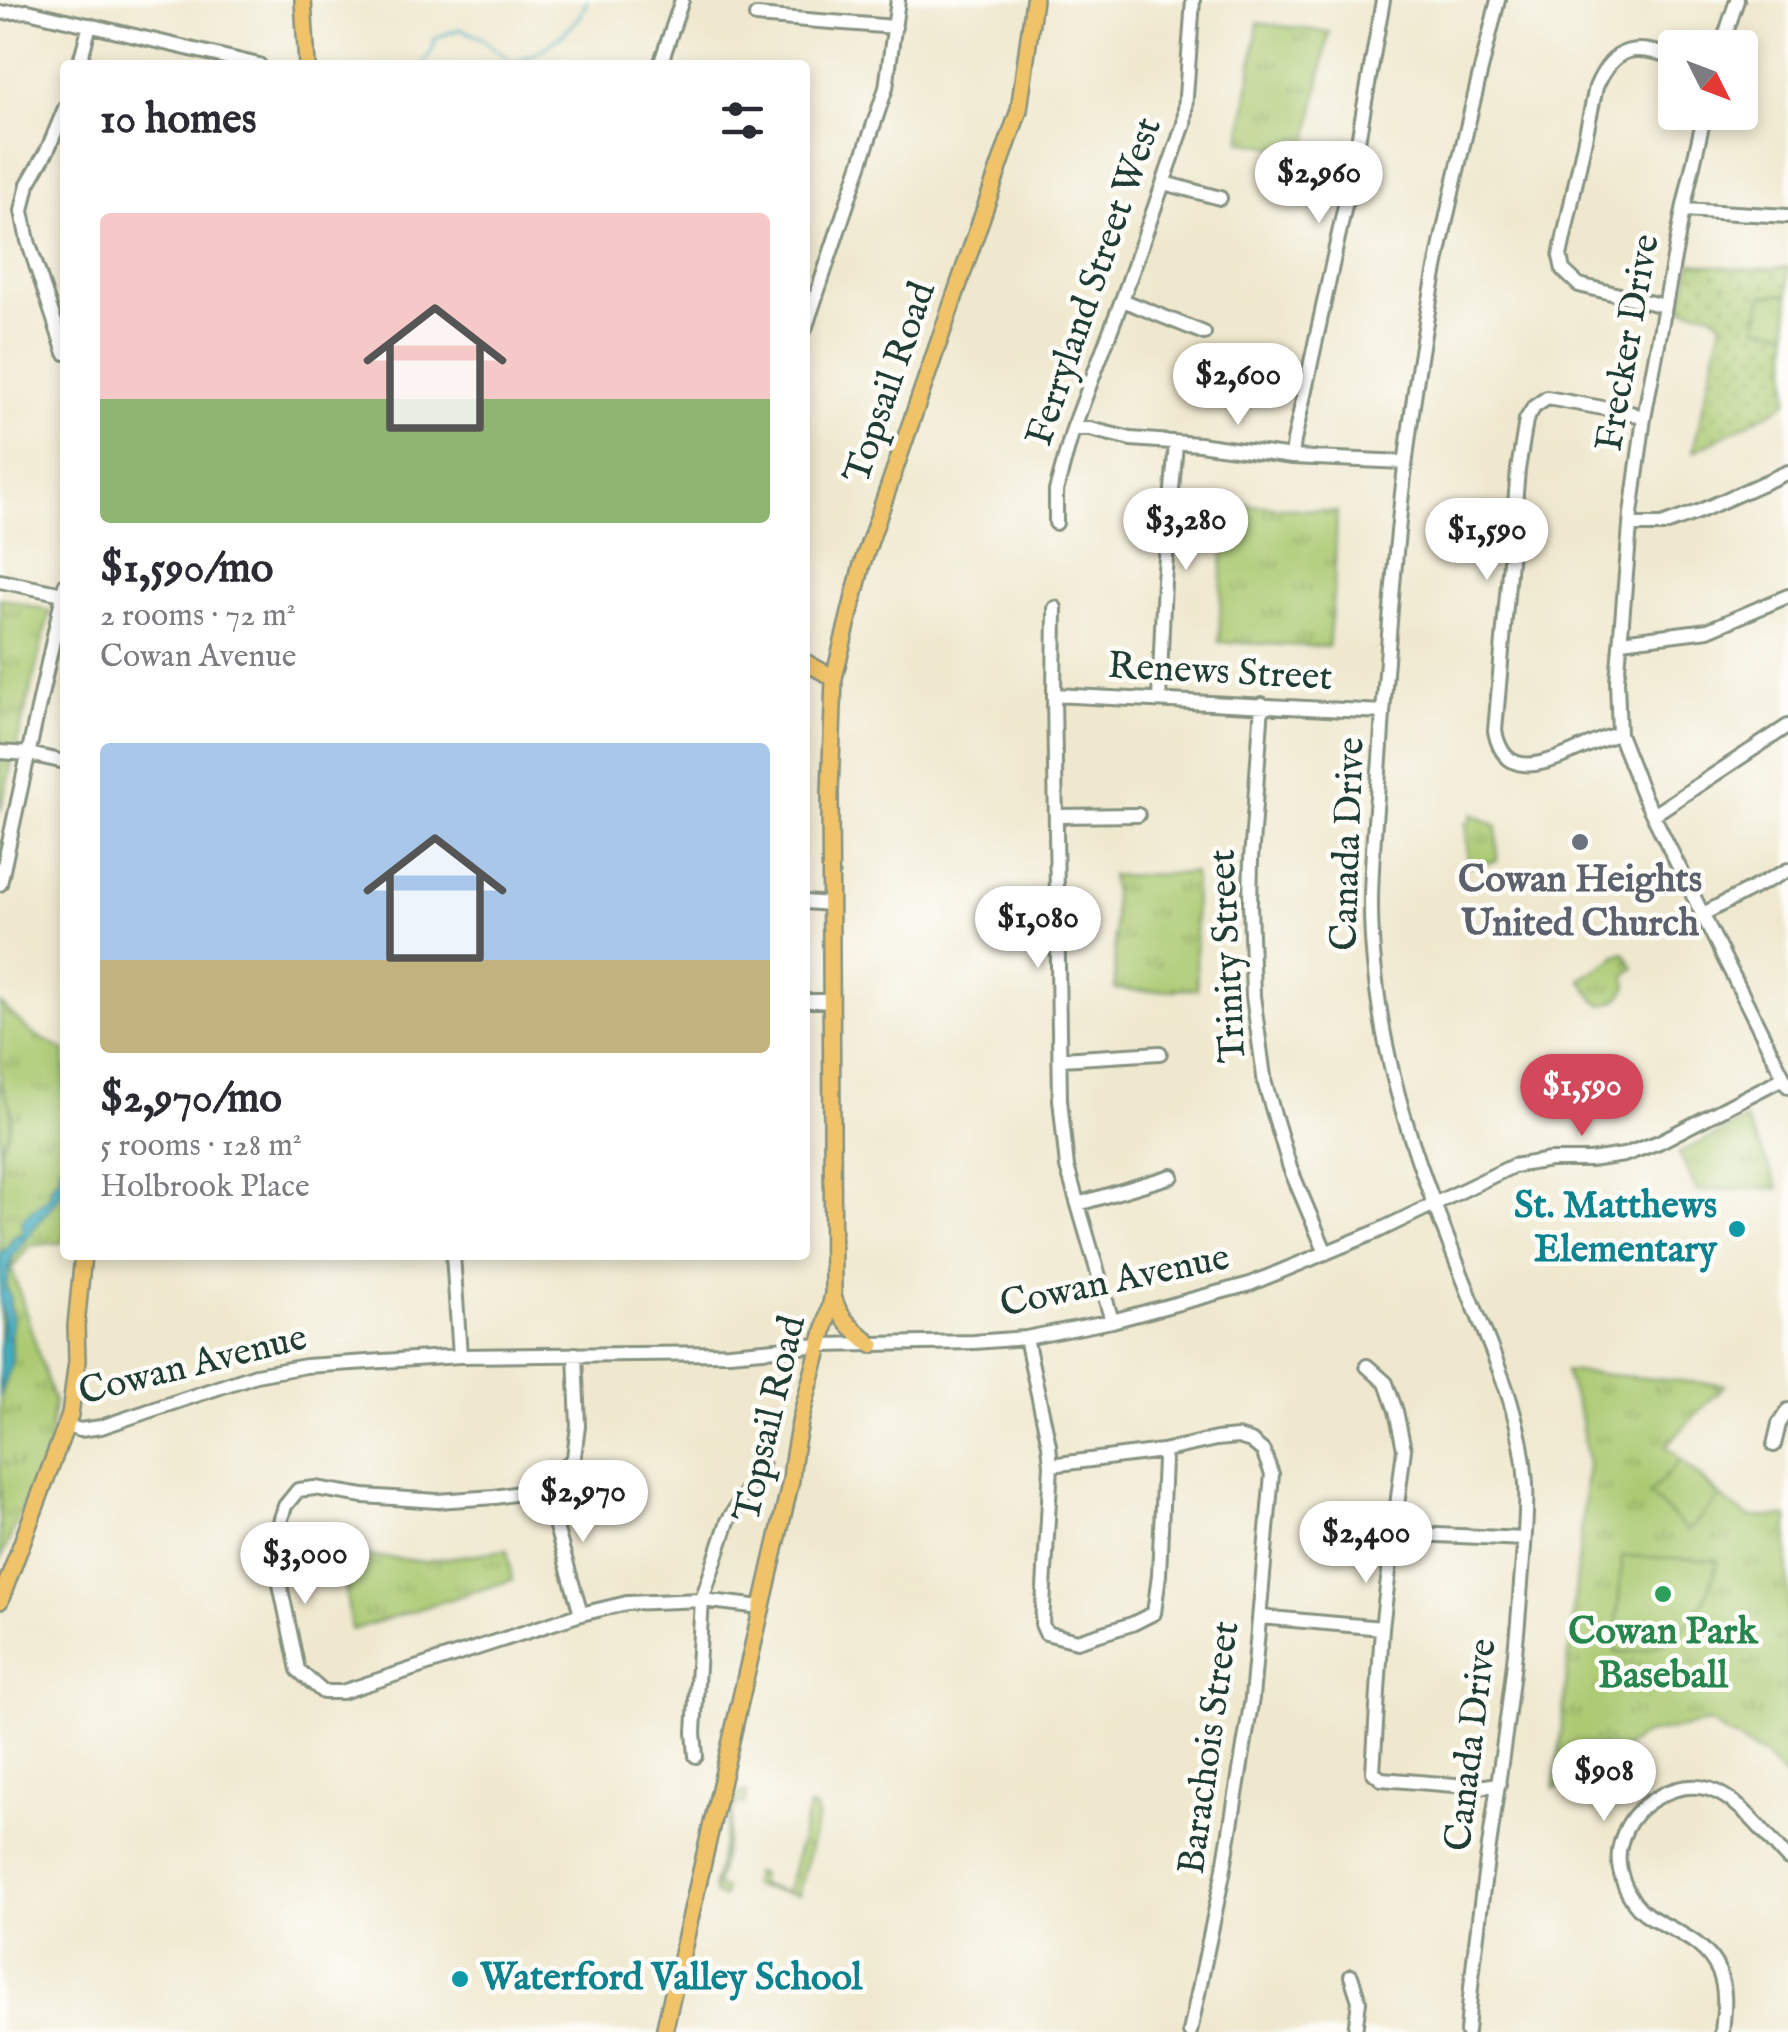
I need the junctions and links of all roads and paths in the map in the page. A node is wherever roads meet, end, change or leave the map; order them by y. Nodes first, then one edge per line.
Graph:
1 (304, 0) edge
2 (682, 0) edge
3 (898, 0) edge
4 (1034, 0) edge
5 (1193, 0) edge
6 (1384, 0) edge
7 (1498, 0) edge
8 (1737, 0) edge
9 (0, 13) edge
10 (756, 16) dead end
11 (90, 25) junction
12 (895, 27) junction
13 (1727, 30) edge
14 (1658, 52) edge
15 (80, 60) edge
16 (238, 60) edge
17 (307, 60) edge
18 (662, 60) edge
19 (60, 120) edge
20 (1702, 130) edge
21 (48, 149) junction
22 (60, 154) edge
23 (1164, 184) junction
24 (1220, 198) dead end
25 (1682, 210) junction
26 (1788, 216) edge
27 (1122, 300) junction
28 (1664, 306) junction
29 (810, 314) edge
30 (1204, 333) dead end
31 (60, 338) edge
32 (1644, 418) junction
33 (1072, 428) junction
34 (1176, 444) junction
35 (1292, 457) junction
36 (1405, 462) junction
37 (1788, 472) edge
38 (1056, 523) dead end
39 (1630, 525) junction
40 (0, 581) edge
41 (60, 589) edge
42 (1788, 596) edge
43 (60, 607) edge
44 (1054, 608) dead end
45 (1622, 641) junction
46 (810, 665) edge
47 (834, 678) junction
48 (1054, 695) junction
49 (1159, 700) junction
50 (1262, 704) junction
51 (1384, 712) junction
52 (1788, 726) edge
53 (1618, 734) junction
54 (0, 752) edge
55 (29, 754) junction
56 (60, 761) edge
57 (1138, 814) dead end
58 (1653, 815) junction
59 (1056, 816) junction
60 (1788, 870) edge
61 (0, 884) edge
62 (810, 902) edge
63 (830, 904) junction
64 (1703, 914) junction
65 (810, 1001) edge
66 (831, 1001) junction
67 (1160, 1053) dead end
68 (1061, 1060) junction
69 (1785, 1082) edge
70 (1172, 1176) dead end
71 (1078, 1204) junction
72 (1434, 1204) junction
73 (1326, 1254) junction
74 (83, 1260) edge
75 (453, 1260) edge
76 (833, 1294) junction
77 (1112, 1322) junction
78 (1026, 1338) junction
79 (822, 1345) junction
80 (872, 1345) junction
81 (575, 1354) junction
82 (460, 1356) junction
83 (1367, 1366) dead end
84 (1788, 1410) edge
85 (67, 1426) junction
86 (1774, 1446) dead end
87 (1162, 1451) junction
88 (762, 1464) dead end
89 (1051, 1465) junction
90 (545, 1489) junction
91 (1394, 1533) junction
92 (1524, 1538) junction
93 (702, 1600) junction
94 (0, 1601) edge
95 (760, 1607) junction
96 (581, 1614) junction
97 (1260, 1617) junction
98 (1382, 1628) junction
99 (696, 1756) dead end
100 (1500, 1784) junction
101 (1788, 1859) edge
102 (1350, 1976) dead end
103 (664, 2032) edge
104 (1190, 2032) edge
105 (1355, 2032) edge
106 (1467, 2032) edge
107 (1722, 2032) edge

1 - 17 main road
2 - 18 street
3 - 12 street
4 - 47 main road, Topsail Road
5 - 23 street, Ferryland Street West
6 - 35 street
7 - 36 street, Canada Drive
8 - 13 street
9 - 11 street
10 - 12 street
11 - 15 street
11 - 16 street
12 - 29 street
14 - 28 street
19 - 21 street
20 - 25 street, Frecker Drive
21 - 22 street
21 - 31 street
23 - 24 street
23 - 27 street, Ferryland Street West
25 - 26 street
25 - 28 street, Frecker Drive
27 - 30 street
27 - 33 street, Ferryland Street West
28 - 32 street, Frecker Drive
32 - 39 street, Frecker Drive
32 - 53 street
33 - 34 street
33 - 38 street, Ferryland Street West
34 - 35 street
34 - 49 street
35 - 36 street
36 - 51 street, Canada Drive
37 - 39 street
39 - 45 street, Frecker Drive
40 - 41 street
42 - 45 street
43 - 55 street
44 - 48 street
45 - 53 street, Frecker Drive
46 - 47 main road
47 - 63 main road, Topsail Road
48 - 49 street, Renews Street
48 - 59 street
49 - 50 street, Renews Street
50 - 51 street, Renews Street
50 - 73 street, Trinity Street
51 - 72 street, Canada Drive
52 - 58 street
53 - 58 street, Frecker Drive
54 - 55 street
55 - 56 street
55 - 61 street
57 - 59 street
58 - 64 street, Frecker Drive
59 - 68 street
60 - 64 street
62 - 63 street
63 - 66 main road, Topsail Road
64 - 69 street, Frecker Drive
65 - 66 street
66 - 76 main road, Topsail Road
67 - 68 street
68 - 71 street
69 - 72 street, Cowan Avenue
70 - 71 street
71 - 77 street
72 - 73 street, Cowan Avenue
72 - 92 street, Canada Drive
73 - 77 street, Cowan Avenue
74 - 85 main road
75 - 82 street
76 - 79 main road, Topsail Road
76 - 80 main road
77 - 78 street, Cowan Avenue
78 - 80 street, Cowan Avenue
78 - 89 street
79 - 80 street, Cowan Avenue
79 - 81 street, Cowan Avenue
79 - 95 main road, Topsail Road
81 - 82 street, Cowan Avenue
81 - 90 street
82 - 85 street, Cowan Avenue
83 - 91 street
84 - 86 street
85 - 94 main road
87 - 89 street, Barachois Street
87 - 89 street
87 - 97 street, Barachois Street
88 - 93 street
90 - 96 street
90 - 96 street
91 - 92 street
91 - 98 street
92 - 100 street, Canada Drive
93 - 95 street
93 - 96 street
93 - 99 street
95 - 103 main road, Topsail Road
97 - 98 street
97 - 104 street, Barachois Street
98 - 100 street
100 - 106 street, Canada Drive
101 - 107 street
102 - 105 street

